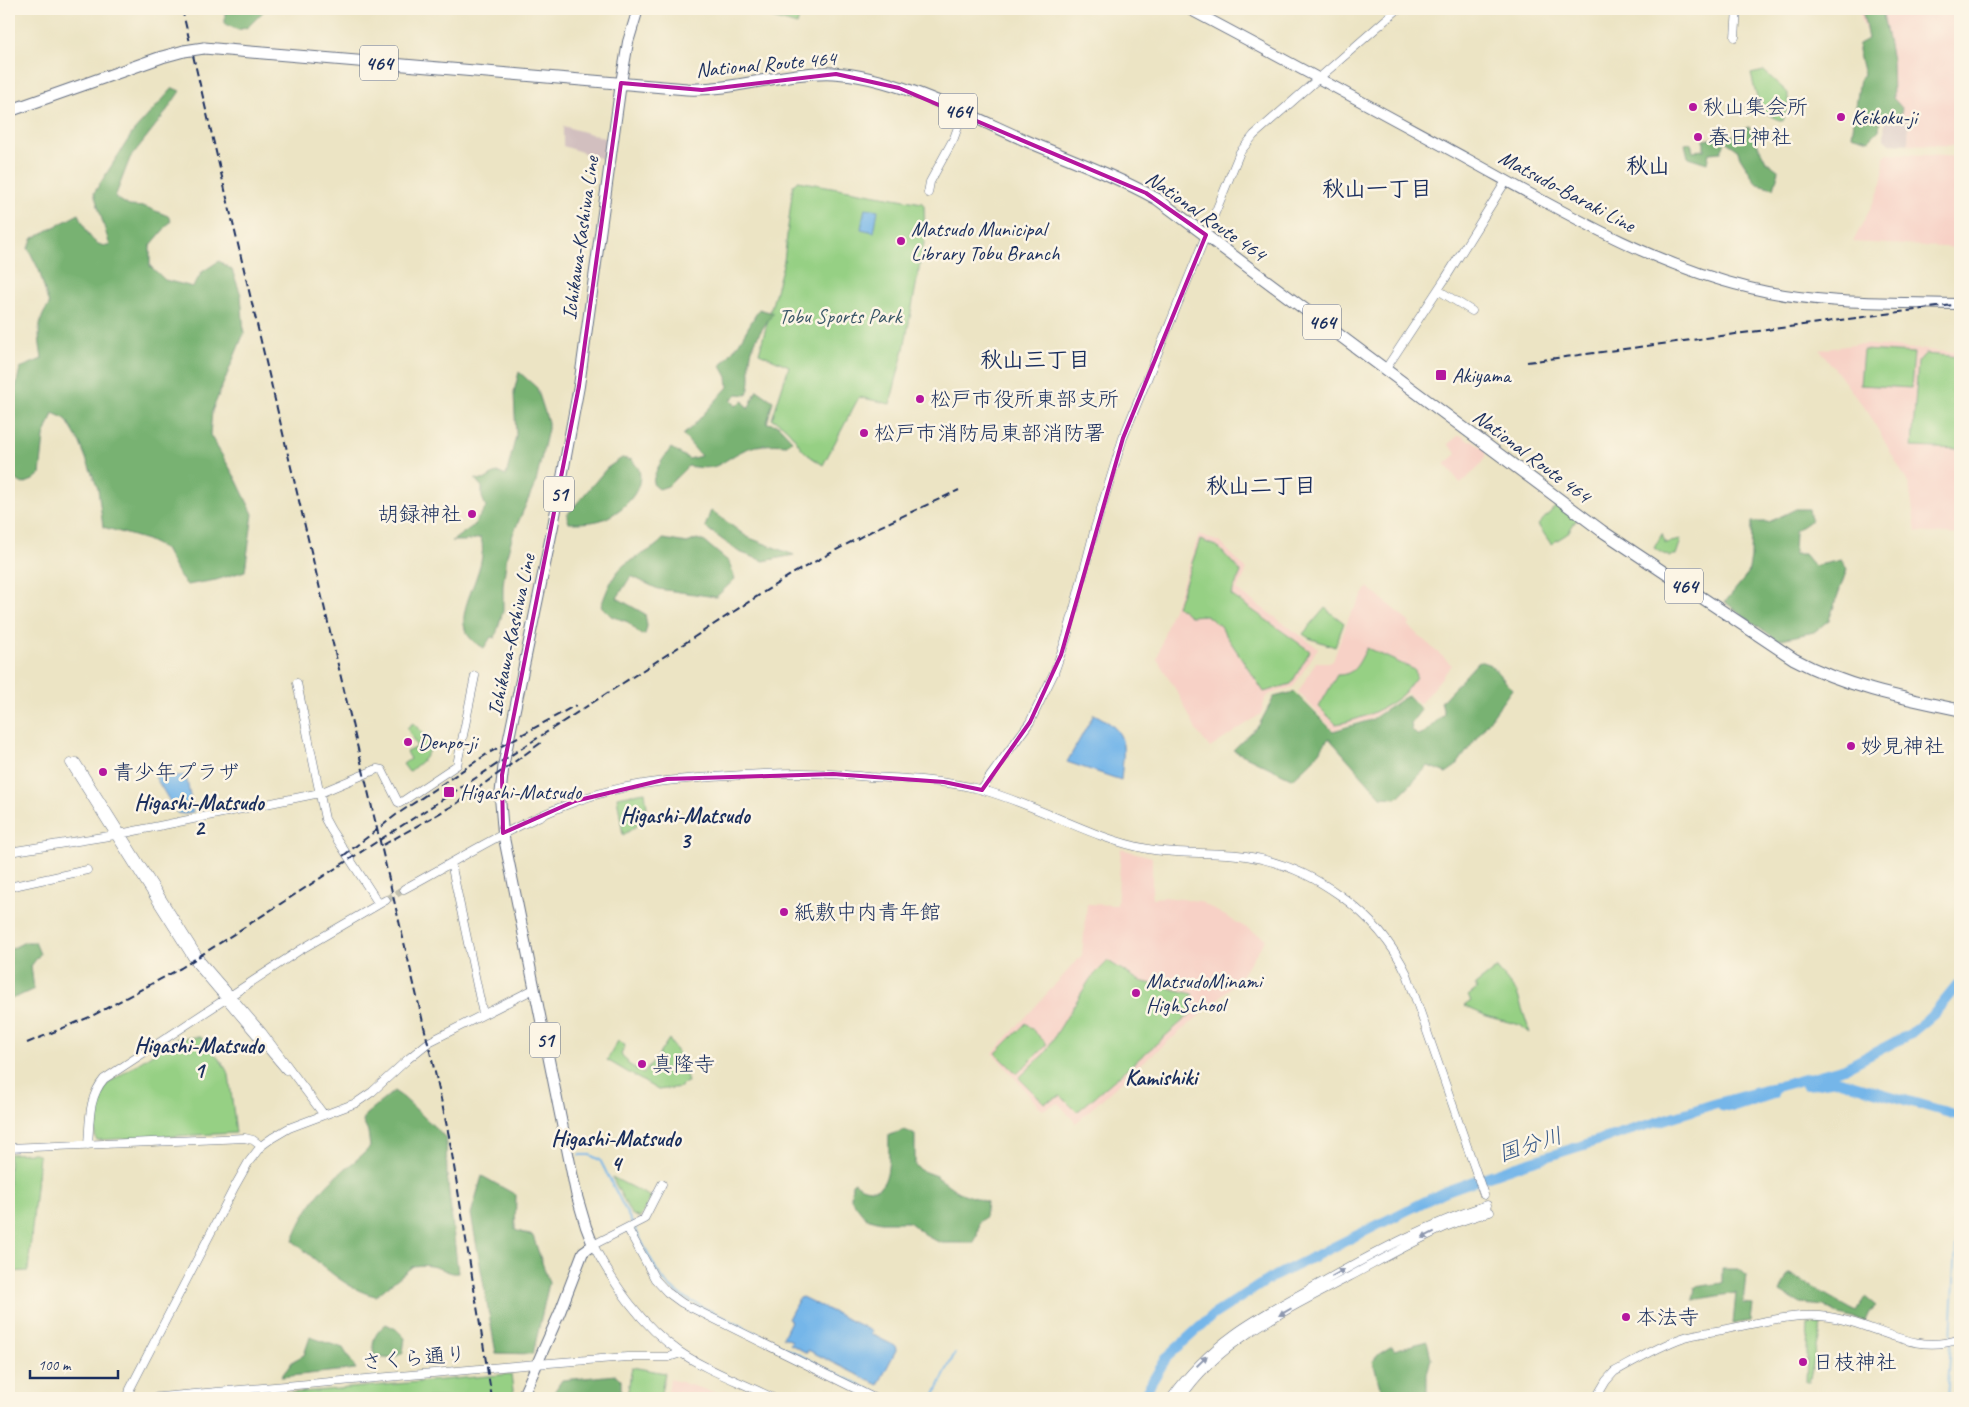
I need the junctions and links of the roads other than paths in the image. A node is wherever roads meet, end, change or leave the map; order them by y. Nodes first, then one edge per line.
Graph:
1 (638, 9) edge
2 (1189, 9) edge
3 (1398, 9) edge
4 (1737, 9) edge
5 (1735, 37) dead end
6 (1318, 77) junction
7 (621, 83) junction
8 (9, 111) edge
9 (964, 113) junction
10 (1506, 181) junction
11 (928, 193) dead end
12 (1206, 235) junction
13 (1438, 290) junction
14 (1960, 304) edge
15 (1472, 311) dead end
16 (1385, 370) junction
17 (475, 676) dead end
18 (297, 683) dead end
19 (1960, 710) edge
20 (73, 762) dead end
21 (982, 790) junction
22 (320, 794) junction
23 (503, 833) junction
24 (118, 835) junction
25 (9, 852) edge
26 (451, 863) junction
27 (87, 870) dead end
28 (9, 888) edge
29 (404, 889) tunnel mouth
30 (534, 989) junction
31 (227, 997) junction
32 (483, 1014) junction
33 (324, 1115) junction
34 (88, 1145) junction
35 (261, 1146) junction
36 (9, 1148) edge
37 (662, 1184) dead end
38 (1484, 1195) dead end
39 (631, 1227) junction
40 (593, 1245) junction
41 (1960, 1339) edge
42 (680, 1353) junction
43 (536, 1364) junction
44 (128, 1398) edge
45 (149, 1398) edge
46 (522, 1398) edge
47 (773, 1398) edge
48 (874, 1398) edge
49 (1171, 1398) edge
50 (1181, 1398) edge
51 (1596, 1398) edge

1 - 7 main road, Ichikawa-Kashiwa Line / 51
2 - 6 main road, Matsudo-Baraki Line
3 - 6 street
4 - 5 street
6 - 10 main road, Matsudo-Baraki Line
6 - 12 street
7 - 8 highway, National Route 464 / 464, bridge
7 - 9 highway, National Route 464 / 464
7 - 23 main road, Ichikawa-Kashiwa Line / 51
9 - 11 street
9 - 12 highway, National Route 464 / 464
10 - 13 street
10 - 14 main road, Matsudo-Baraki Line
12 - 16 highway, National Route 464 / 464
12 - 21 street
13 - 15 street
13 - 16 street
16 - 19 highway, National Route 464 / 464
17 - 22 street
18 - 22 street
20 - 24 street
21 - 23 street
21 - 38 street
22 - 24 street
22 - 31 street
23 - 26 street
23 - 30 main road, Ichikawa-Kashiwa Line / 51
24 - 25 street
24 - 31 street
26 - 29 street
26 - 32 street
27 - 28 street
30 - 32 street
30 - 40 main road, Ichikawa-Kashiwa Line / 51
31 - 33 street
31 - 34 street
32 - 33 street
33 - 35 street
34 - 35 street
34 - 36 street
35 - 44 street
37 - 39 street
39 - 40 street
39 - 48 street
40 - 42 street
40 - 43 main road
41 - 51 street
42 - 43 street, さくら通り
42 - 47 street
43 - 45 street, さくら通り
43 - 46 main road
49 -> 50 street

